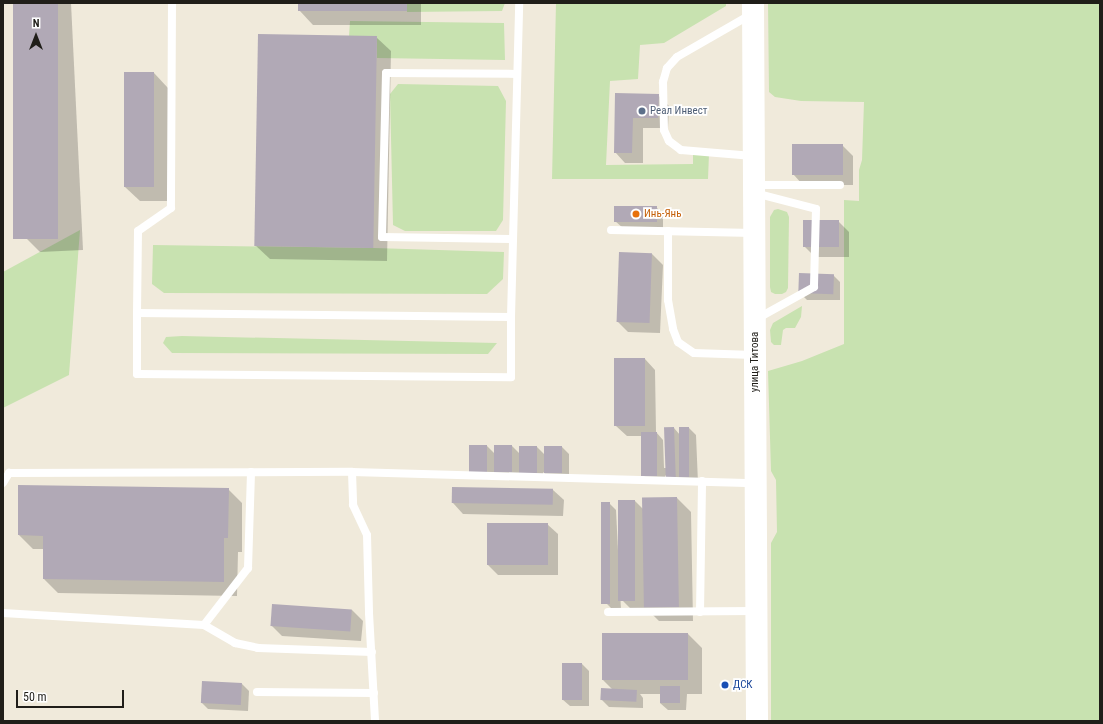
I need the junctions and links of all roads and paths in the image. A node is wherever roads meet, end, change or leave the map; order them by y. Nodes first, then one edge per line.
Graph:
1 (172, 3) edge
2 (519, 3) edge
3 (753, 8) edge
4 (517, 74) junction
5 (754, 156) junction
6 (840, 185) dead end
7 (754, 189) junction
8 (611, 230) dead end
9 (668, 231) junction
10 (754, 233) junction
11 (513, 239) junction
12 (137, 314) junction
13 (511, 317) junction
14 (755, 320) junction
15 (755, 355) junction
16 (251, 472) junction
17 (352, 472) junction
18 (702, 481) junction
19 (756, 482) junction
20 (3, 483) edge
21 (608, 612) dead end
22 (700, 612) junction
23 (757, 612) junction
24 (3, 613) edge
25 (204, 625) junction
26 (372, 652) junction
27 (257, 692) dead end
28 (374, 693) junction
29 (375, 721) edge
30 (757, 721) edge

1 - 12 lane
2 - 4 lane
3 - 5 main road, улица Титова
3 - 5 lane
4 - 11 lane
4 - 11 lane
5 - 7 main road, улица Титова
6 - 7 lane
7 - 10 main road, улица Титова
7 - 14 lane
8 - 9 lane
9 - 10 lane
9 - 15 lane
10 - 14 main road, улица Титова
11 - 13 lane
12 - 13 lane
12 - 13 lane
14 - 15 main road, улица Титова
15 - 19 main road, улица Титова
16 - 17 lane
16 - 20 lane
16 - 25 lane
17 - 18 lane
17 - 26 lane
18 - 19 lane
18 - 22 lane
19 - 23 main road, улица Титова
21 - 22 lane
22 - 23 lane
23 - 30 main road, улица Титова
24 - 25 lane
25 - 26 lane
26 - 28 lane
27 - 28 lane
28 - 29 lane

